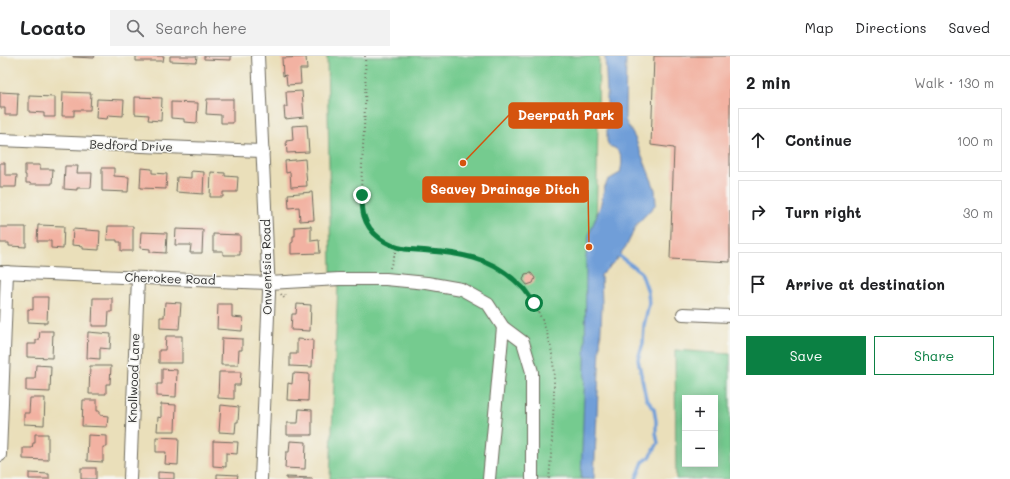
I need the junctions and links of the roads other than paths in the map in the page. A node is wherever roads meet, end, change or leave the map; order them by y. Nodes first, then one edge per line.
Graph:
1 (258, 56) edge
2 (0, 140) edge
3 (263, 151) junction
4 (3, 272) edge
5 (138, 278) junction
6 (269, 282) junction
7 (683, 314) dead end
8 (730, 316) edge
9 (503, 326) junction
10 (0, 455) edge
11 (130, 479) edge
12 (261, 479) edge
13 (489, 479) edge
14 (532, 479) edge

1 - 3 street, Onwentsia Road
2 - 3 street, Bedford Drive
3 - 6 street, Onwentsia Road
4 - 5 street, Cherokee Road
4 - 10 street
5 - 6 street, Cherokee Road
5 - 11 street, Knollwood Lane
6 - 9 street, Cherokee Road
6 - 12 street, Onwentsia Road
7 - 8 street
9 - 13 street
9 - 14 street, Cherokee Road

